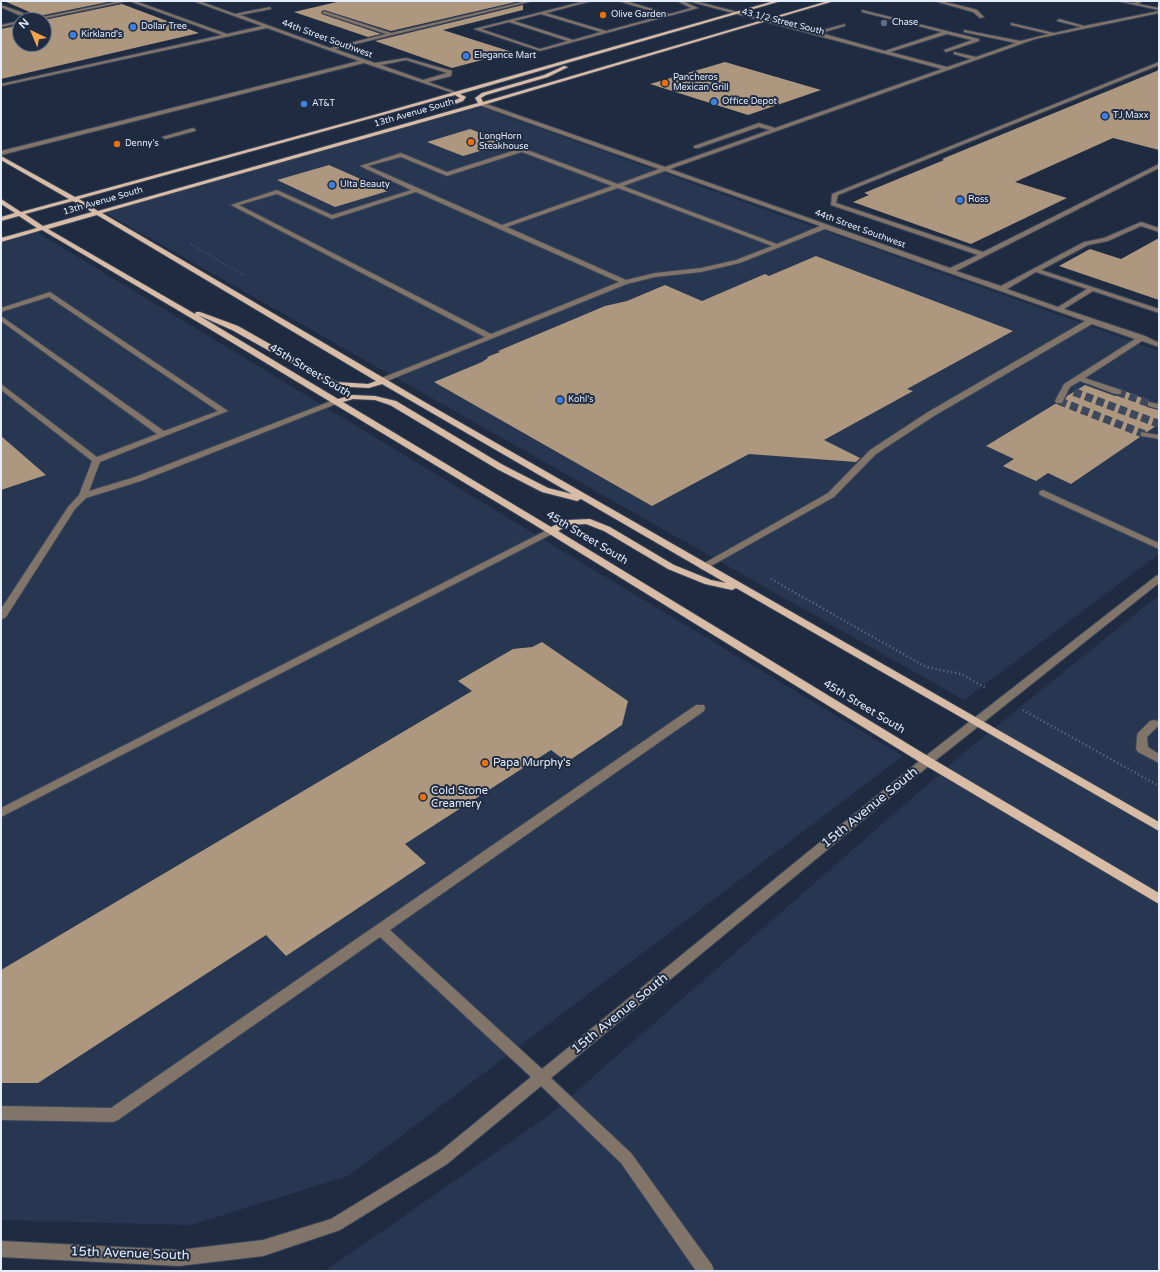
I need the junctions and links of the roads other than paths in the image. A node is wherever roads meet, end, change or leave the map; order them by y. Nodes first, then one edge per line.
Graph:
1 (126, 1) edge
2 (131, 1) edge
3 (195, 1) edge
4 (531, 1) edge
5 (590, 1) edge
6 (620, 1) edge
7 (679, 1) edge
8 (690, 1) edge
9 (778, 1) edge
10 (832, 1) edge
11 (936, 1) edge
12 (1119, 1) edge
13 (1141, 1) edge
14 (1133, 4) junction
15 (1, 6) edge
16 (270, 8) dead end
17 (695, 8) junction
18 (1120, 8) dead end
19 (1159, 10) edge
20 (864, 11) dead end
21 (16, 12) edge
22 (324, 12) dead end
23 (737, 12) junction
24 (541, 13) junction
25 (671, 15) junction
26 (52, 16) edge
27 (235, 16) junction
28 (724, 16) junction
29 (982, 17) dead end
30 (766, 20) junction
31 (1059, 20) dead end
32 (509, 21) junction
33 (754, 23) junction
34 (12, 24) edge
35 (1013, 24) dead end
36 (844, 25) dead end
37 (1, 26) edge
38 (767, 26) dead end
39 (266, 27) junction
40 (1086, 27) junction
41 (780, 30) dead end
42 (949, 30) junction
43 (606, 32) junction
44 (817, 33) junction
45 (390, 34) junction
46 (1054, 34) junction
47 (226, 36) junction
48 (573, 41) junction
49 (1022, 43) junction
50 (861, 47) junction
51 (330, 49) junction
52 (946, 51) dead end
53 (599, 52) junction
54 (883, 53) junction
55 (956, 53) dead end
56 (978, 59) junction
57 (364, 61) junction
58 (1159, 63) edge
59 (375, 65) junction
60 (947, 69) junction
61 (422, 82) junction
62 (1, 85) edge
63 (454, 93) junction
64 (481, 104) junction
65 (433, 110) dead end
66 (193, 130) dead end
67 (366, 130) dead end
68 (775, 130) junction
69 (165, 137) dead end
70 (309, 152) junction
71 (712, 152) junction
72 (1, 153) edge
73 (1, 158) edge
74 (1159, 166) edge
75 (665, 169) junction
76 (617, 186) junction
77 (416, 190) junction
78 (74, 199) junction
79 (1, 201) edge
80 (96, 212) junction
81 (21, 214) junction
82 (1, 219) edge
83 (826, 226) junction
84 (502, 227) junction
85 (42, 228) junction
86 (1159, 230) edge
87 (1, 240) edge
88 (778, 246) junction
89 (982, 254) junction
90 (950, 270) junction
91 (1035, 270) junction
92 (625, 282) junction
93 (1001, 289) junction
94 (1092, 289) junction
95 (163, 299) junction
96 (1059, 309) junction
97 (1, 310) edge
98 (1159, 311) edge
99 (1, 318) edge
100 (1091, 320) junction
101 (491, 337) junction
102 (1142, 338) junction
103 (1159, 345) edge
104 (1079, 378) junction
105 (382, 381) junction
106 (1, 386) edge
107 (1067, 386) junction
108 (1074, 392) tunnel mouth
109 (1118, 392) tunnel mouth
110 (1059, 401) dead end
111 (337, 402) junction
112 (162, 434) junction
113 (1144, 434) tunnel mouth
114 (1159, 437) edge
115 (96, 460) junction
116 (1043, 493) dead end
117 (84, 496) junction
118 (587, 500) junction
119 (551, 531) junction
120 (1159, 546) edge
121 (704, 567) junction
122 (1159, 578) edge
123 (742, 589) junction
124 (1, 616) edge
125 (700, 708) dead end
126 (977, 722) junction
127 (1154, 724) dead end
128 (1159, 759) edge
129 (927, 762) junction
130 (1, 813) edge
131 (1159, 827) edge
132 (1159, 899) edge
133 (380, 930) junction
134 (542, 1078) junction
135 (1, 1113) edge
136 (1, 1249) edge
137 (706, 1271) edge

1 - 26 street
2 - 47 street
3 - 27 street, 44th Street Southwest
4 - 45 street
5 - 24 street
6 - 25 street
7 - 17 street, 43 1/2 Street South
8 - 23 street, 43 1/2 Street South
9 - 23 main road, 13th Avenue South
10 - 30 main road, 13th Avenue South
11 - 29 street
12 - 14 street
13 - 14 street
14 - 18 street
14 - 19 street
15 - 21 street
16 - 27 street
17 - 25 street
17 - 28 street, 43 1/2 Street South
19 - 40 street
20 - 42 street
22 - 45 street
23 - 28 main road, 13th Avenue South
23 - 30 street, 43 1/2 Street South
24 - 32 street
24 - 43 street
25 - 43 street
27 - 39 street, 44th Street Southwest
28 - 33 street, 43 1/2 Street South
28 - 53 main road, 13th Avenue South
30 - 33 main road, 13th Avenue South
30 - 44 street, 43 1/2 Street South
31 - 40 street
32 - 48 street
32 - 48 street
33 - 38 street, 43 1/2 Street South
33 - 64 main road, 13th Avenue South
34 - 37 street
35 - 46 street
36 - 44 street
39 - 47 street
39 - 51 street, 44th Street Southwest
40 - 46 street
41 - 50 street, 43 1/2 Street South
42 - 49 street
42 - 52 street
42 - 54 street
43 - 48 street
44 - 50 street, 43 1/2 Street South
45 - 51 street
46 - 49 street
47 - 62 street
49 - 56 street
50 - 54 street, 43 1/2 Street South
51 - 57 street, 44th Street Southwest
53 - 63 main road, 13th Avenue South
53 - 64 main road
54 - 60 street, 43 1/2 Street South
55 - 56 street
56 - 60 street
57 - 59 street, 44th Street Southwest
57 - 72 street
58 - 89 street
59 - 61 street, 44th Street Southwest
59 - 61 street
60 - 68 street
61 - 63 street, 44th Street Southwest
63 - 65 main road
63 - 78 main road, 13th Avenue South
64 - 70 main road, 13th Avenue South
64 - 75 street, 44th Street Southwest
66 - 69 street
67 - 70 main road
68 - 71 street
68 - 71 street
70 - 80 main road, 13th Avenue South
71 - 75 street
73 - 78 main road
74 - 89 street
75 - 76 street
75 - 83 street, 44th Street Southwest
76 - 77 street
76 - 84 street
76 - 88 street
77 - 84 street
77 - 101 street
78 - 80 main road
78 - 81 main road, 13th Avenue South
79 - 81 main road, 45th Street South
80 - 85 main road, 13th Avenue South
80 - 105 main road
81 - 82 main road, 13th Avenue South
81 - 85 main road, 45th Street South
83 - 88 street
83 - 90 street, 44th Street Southwest
84 - 92 street
85 - 87 main road, 13th Avenue South
85 - 95 main road, 45th Street South
86 - 91 street
88 - 92 street
89 - 90 street
90 - 93 street, 44th Street Southwest
91 - 93 street
91 - 94 street
92 - 101 street
93 - 96 street, 44th Street Southwest
94 - 96 street
94 - 98 street
95 - 105 main road
95 - 111 main road, 45th Street South
96 - 100 street, 44th Street Southwest
97 - 112 street
99 - 112 street
100 - 102 street, 44th Street Southwest
100 - 121 street
101 - 105 street
102 - 103 street, 44th Street Southwest
102 - 104 street
104 - 107 street
104 - 109 street
105 - 118 main road
106 - 115 street
107 - 108 street
107 - 110 street
111 - 117 street
111 - 118 main road
111 - 119 main road, 45th Street South
112 - 115 street
113 - 114 street
115 - 117 street
116 - 120 street
117 - 124 street
118 - 121 main road
119 - 123 main road
119 - 129 main road, 45th Street South
119 - 130 street
121 - 123 main road
122 - 126 street, 15th Avenue South
123 - 126 main road
125 - 133 street
126 - 129 street, 15th Avenue South
126 - 131 main road
127 - 128 street
129 - 132 main road, 45th Street South
129 - 134 street, 15th Avenue South
133 - 134 street
133 - 135 street
134 - 136 street, 15th Avenue South
134 - 137 street

